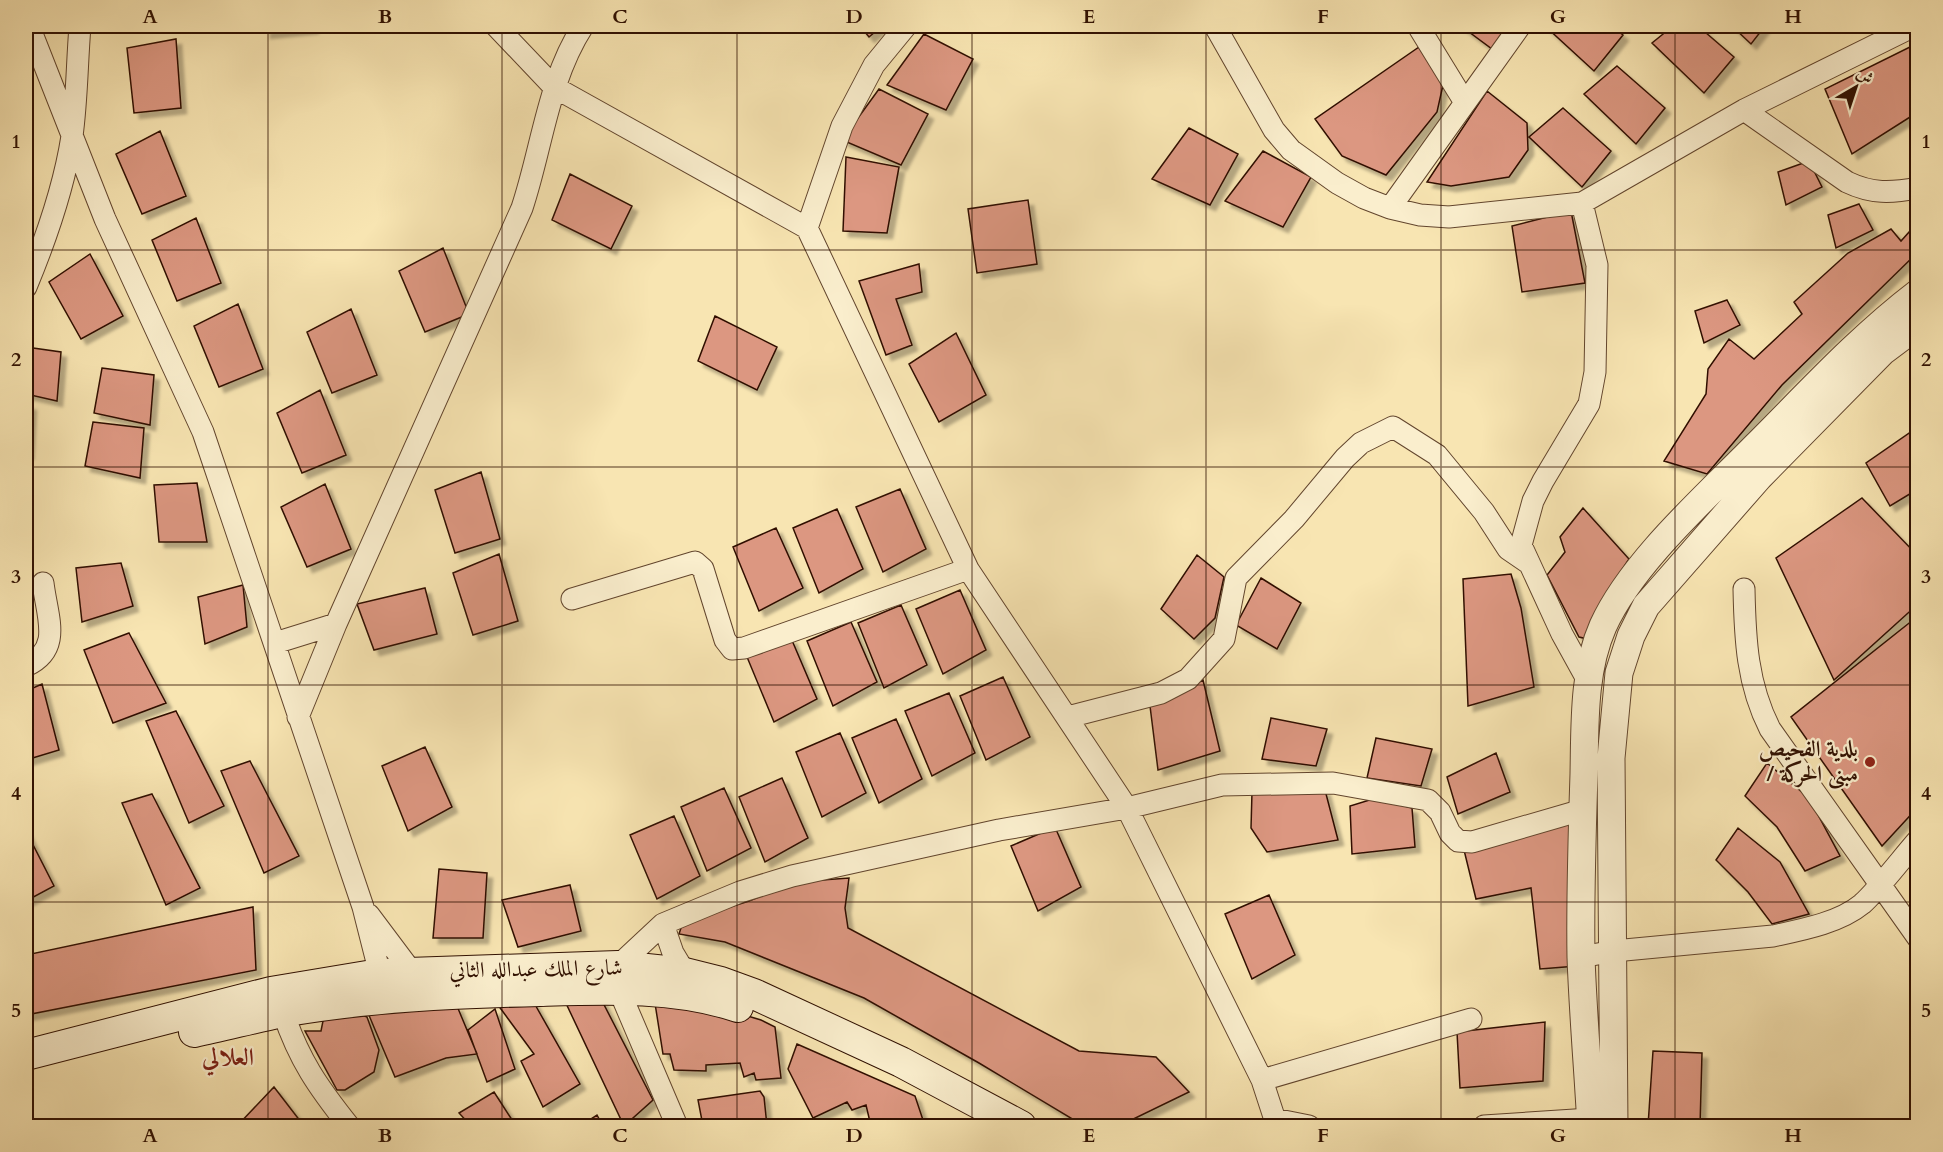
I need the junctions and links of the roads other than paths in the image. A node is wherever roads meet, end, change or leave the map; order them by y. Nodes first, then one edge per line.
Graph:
1 (29, 26) edge
2 (80, 26) edge
3 (496, 26) edge
4 (583, 26) edge
5 (906, 26) edge
6 (1215, 26) edge
7 (1418, 26) edge
8 (1520, 26) edge
9 (1914, 26) edge
10 (554, 87) junction
11 (1464, 101) junction
12 (1744, 110) junction
13 (72, 137) junction
14 (1917, 188) edge
15 (1582, 203) junction
16 (1390, 208) junction
17 (807, 228) junction
18 (26, 286) edge
19 (1917, 293) edge
20 (1917, 325) edge
21 (1527, 562) junction
22 (968, 569) junction
23 (43, 583) dead end
24 (1744, 589) dead end
25 (572, 599) dead end
26 (336, 624) junction
27 (275, 643) junction
28 (26, 666) edge
29 (1589, 683) junction
30 (298, 717) junction
31 (1068, 717) junction
32 (1127, 808) junction
33 (1582, 810) junction
34 (1917, 840) edge
35 (1879, 884) junction
36 (363, 907) junction
37 (663, 924) junction
38 (1917, 938) edge
39 (1614, 951) junction
40 (1581, 957) junction
41 (685, 973) junction
42 (618, 978) junction
43 (417, 984) junction
44 (383, 986) junction
45 (283, 1012) junction
46 (1471, 1019) dead end
47 (26, 1055) edge
48 (26, 1076) edge
49 (1262, 1080) junction
50 (1275, 1123) edge
51 (1598, 1124) edge
52 (349, 1126) edge
53 (677, 1126) edge
54 (978, 1126) edge
55 (1021, 1126) edge
56 (1309, 1126) edge
57 (1484, 1126) edge

1 - 13 street
2 - 13 street
3 - 10 street
4 - 10 street
5 - 17 street
6 - 16 street
7 - 11 street
8 - 11 street
9 - 12 street
10 - 17 street
10 - 26 street
11 - 16 street
12 - 14 street
12 - 15 street
13 - 18 street
13 - 27 street
15 - 16 street
15 - 21 street
17 - 22 street
19 - 29 street
20 - 39 street
21 - 29 street
21 - 31 street
22 - 25 street
22 - 31 street
23 - 28 street
24 - 35 street
26 - 27 street
26 - 30 street
27 - 30 street
29 - 33 street
30 - 36 street
31 - 32 street
32 - 33 street
32 - 37 street
32 - 49 street
33 - 40 street
34 - 35 street
35 - 38 street
35 - 39 street
36 - 43 street
36 - 44 street
37 - 41 street
37 - 42 street
39 - 40 street
39 - 51 street
40 - 51 street
41 - 42 main road, شارع الملك عبدالله الثاني
41 - 55 main road, شارع الملك عبدالله الثاني
42 - 43 main road, شارع الملك عبدالله الثاني
42 - 53 street
42 - 54 main road, شارع الملك عبدالله الثاني
43 - 44 main road, شارع الملك عبدالله الثاني
44 - 45 main road, شارع الملك عبدالله الثاني
44 - 47 main road, شارع الملك عبدالله الثاني
45 - 48 main road, شارع الملك عبدالله الثاني
45 - 52 street
46 - 49 street
49 - 50 street
50 - 56 street
51 - 57 street

